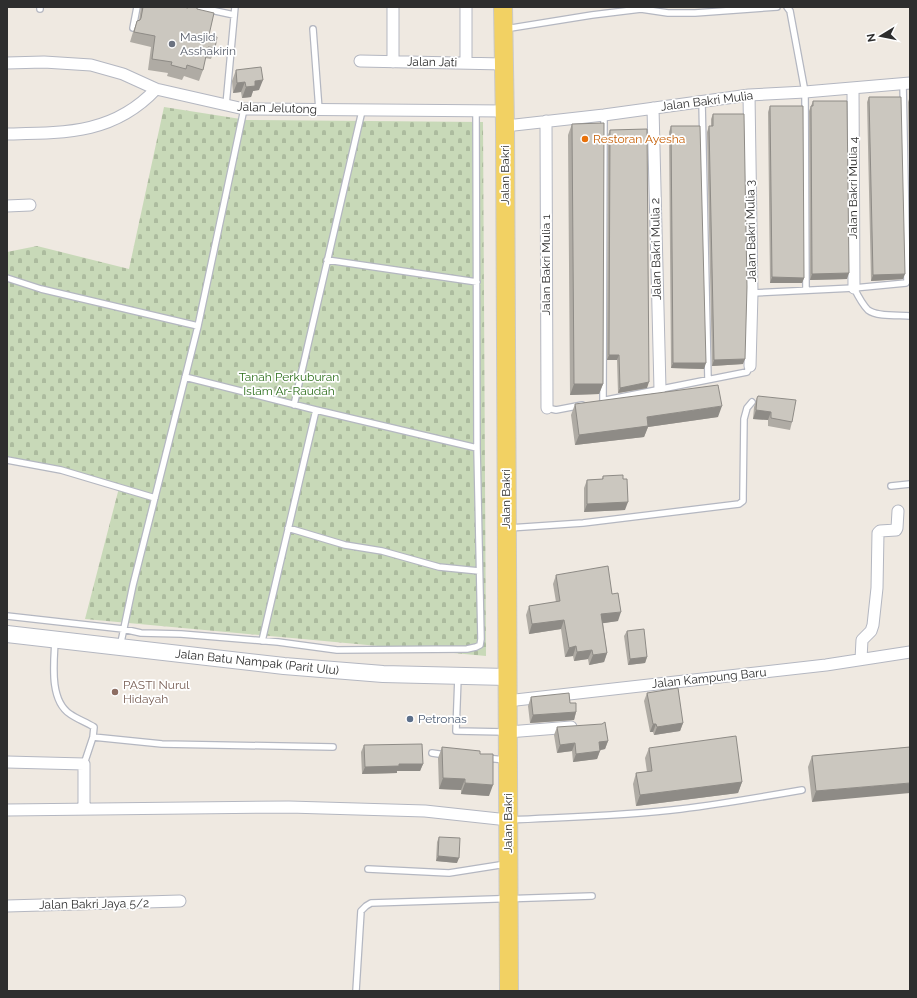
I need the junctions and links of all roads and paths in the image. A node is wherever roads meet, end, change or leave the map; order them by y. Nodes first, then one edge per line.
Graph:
1 (137, 7) edge
2 (197, 7) edge
3 (235, 7) edge
4 (393, 7) edge
5 (466, 7) edge
6 (503, 7) edge
7 (777, 7) edge
8 (787, 7) edge
9 (234, 15) junction
10 (133, 28) dead end
11 (313, 29) dead end
12 (503, 30) junction
13 (360, 61) dead end
14 (393, 62) junction
15 (7, 63) edge
16 (466, 63) junction
17 (504, 64) junction
18 (906, 83) edge
19 (853, 88) junction
20 (156, 89) junction
21 (804, 92) junction
22 (749, 95) junction
23 (702, 102) junction
24 (226, 105) junction
25 (653, 108) junction
26 (244, 109) junction
27 (319, 110) junction
28 (362, 111) junction
29 (476, 111) junction
30 (604, 115) junction
31 (505, 118) junction
32 (546, 122) junction
33 (7, 134) edge
34 (30, 205) dead end
35 (7, 206) edge
36 (327, 260) junction
37 (7, 278) edge
38 (477, 282) junction
39 (854, 288) junction
40 (806, 290) junction
41 (752, 293) junction
42 (910, 316) edge
43 (198, 326) junction
44 (750, 366) joint
45 (185, 377) junction
46 (708, 379) junction
47 (660, 389) junction
48 (603, 401) junction
49 (596, 402) edge
50 (752, 402) dead end
51 (294, 404) junction
52 (588, 404) edge
53 (547, 408) joint
54 (316, 410) junction
55 (477, 448) junction
56 (7, 460) edge
57 (910, 484) edge
58 (891, 486) dead end
59 (155, 498) junction
60 (898, 511) dead end
61 (288, 528) junction
62 (506, 528) junction
63 (479, 571) junction
64 (7, 616) edge
65 (123, 629) junction
66 (7, 634) edge
67 (55, 639) junction
68 (262, 641) junction
69 (120, 647) junction
70 (910, 652) edge
71 (861, 660) junction
72 (458, 676) junction
73 (507, 677) junction
74 (507, 701) junction
75 (583, 726) edge
76 (507, 732) junction
77 (93, 737) junction
78 (333, 747) dead end
79 (432, 753) dead end
80 (454, 755) edge
81 (477, 758) edge
82 (508, 760) junction
83 (7, 762) edge
84 (84, 764) junction
85 (802, 790) dead end
86 (84, 808) junction
87 (7, 810) edge
88 (508, 820) junction
89 (508, 864) junction
90 (368, 869) dead end
91 (592, 896) dead end
92 (508, 899) junction
93 (180, 902) dead end
94 (7, 906) edge
95 (356, 991) edge
96 (509, 991) edge

1 - 10 lane
2 - 9 lane
3 - 9 lane
4 - 14 street
5 - 16 street
6 - 12 main road, Jalan Bakri
7 - 12 lane
8 - 21 lane
9 - 24 lane
11 - 27 lane
12 - 17 main road, Jalan Bakri
13 - 14 street, Jalan Jati
14 - 16 street, Jalan Jati
15 - 20 street, Jalan Jelutong
16 - 17 street, Jalan Jati
17 - 31 main road, Jalan Bakri
18 - 19 street, Jalan Bakri Mulia
18 - 39 lane
19 - 21 street, Jalan Bakri Mulia
19 - 39 street, Jalan Bakri Mulia 4
20 - 24 street, Jalan Jelutong
20 - 33 street
21 - 22 street, Jalan Bakri Mulia
21 - 40 lane
22 - 23 street, Jalan Bakri Mulia
22 - 41 street, Jalan Bakri Mulia 3
23 - 25 street, Jalan Bakri Mulia
23 - 46 lane
24 - 26 street, Jalan Jelutong
25 - 30 street, Jalan Bakri Mulia
25 - 47 street, Jalan Bakri Mulia 2
26 - 27 street, Jalan Jelutong
26 - 43 lane
27 - 28 street, Jalan Jelutong
28 - 29 street, Jalan Jelutong
28 - 36 lane
29 - 31 street, Jalan Jelutong
29 - 38 lane
30 - 32 street, Jalan Bakri Mulia
30 - 48 lane
31 - 32 street, Jalan Bakri Mulia
31 - 62 main road, Jalan Bakri
32 - 53 street, Jalan Bakri Mulia 1
34 - 35 street
36 - 38 lane
36 - 51 lane
37 - 43 lane
38 - 55 lane
39 - 40 lane
39 - 42 lane
40 - 41 lane
41 - 44 street, Jalan Bakri Mulia 3
43 - 45 lane
44 - 46 lane
45 - 51 lane
45 - 59 lane
46 - 47 lane
47 - 48 lane
48 - 49 lane
50 - 62 lane
51 - 54 lane
52 - 53 lane
54 - 55 lane
54 - 61 lane
55 - 63 lane
56 - 59 lane
57 - 58 lane
59 - 65 lane
60 - 71 street
61 - 63 lane
61 - 68 lane
62 - 73 main road, Jalan Bakri
63 - 68 lane
64 - 65 lane
65 - 68 lane
65 - 69 lane
66 - 67 street, Jalan Batu Nampak (Parit Ulu)
67 - 69 street, Jalan Batu Nampak (Parit Ulu)
67 - 77 lane
69 - 72 street, Jalan Batu Nampak (Parit Ulu)
70 - 71 street, Jalan Kampung Baru
71 - 74 street, Jalan Kampung Baru
72 - 73 street, Jalan Batu Nampak (Parit Ulu)
72 - 76 lane
73 - 74 main road, Jalan Bakri
74 - 76 main road, Jalan Bakri
75 - 76 street
76 - 82 main road, Jalan Bakri
77 - 78 lane
77 - 84 lane
79 - 80 lane
81 - 82 lane
82 - 88 main road, Jalan Bakri
83 - 84 street
84 - 86 street
85 - 88 lane
86 - 87 street
86 - 88 street
88 - 89 main road, Jalan Bakri
89 - 90 lane
89 - 92 main road, Jalan Bakri
91 - 92 lane
92 - 95 lane
92 - 96 main road, Jalan Bakri
93 - 94 street, Jalan Bakri Jaya 5/2

